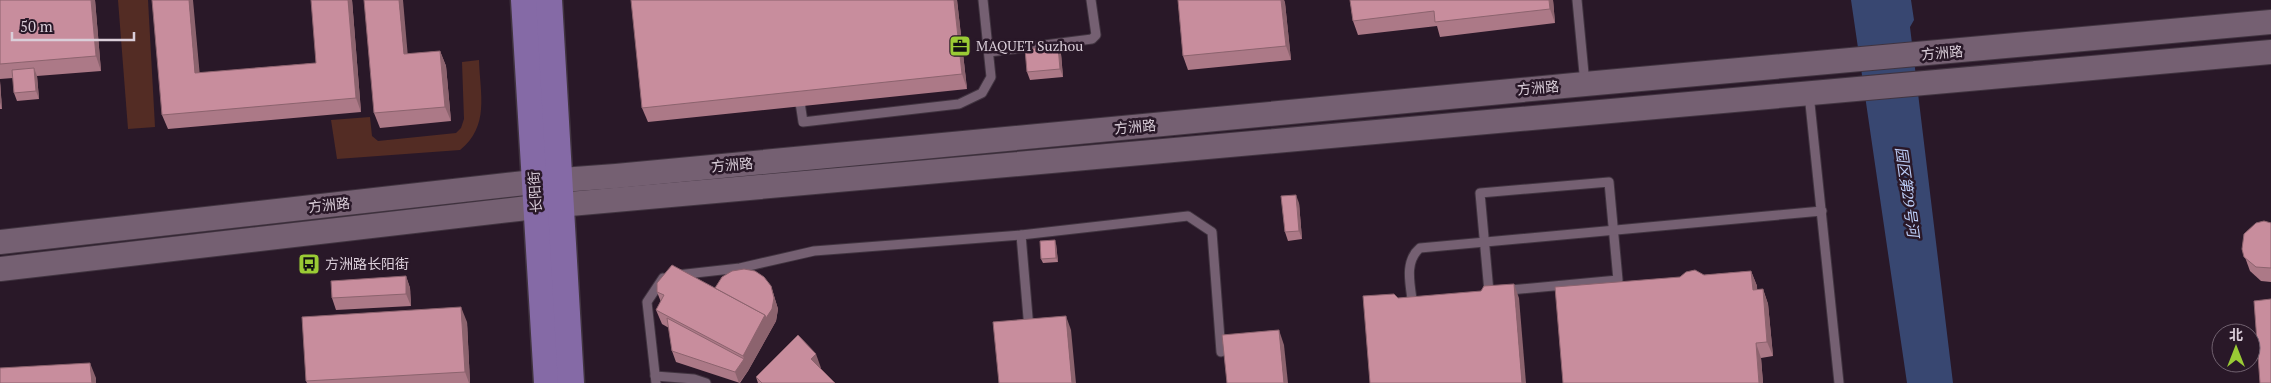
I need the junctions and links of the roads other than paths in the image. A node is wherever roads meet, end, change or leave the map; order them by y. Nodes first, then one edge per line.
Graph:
1 (524, 0) edge
2 (549, 0) edge
3 (984, 0) edge
4 (1577, 0) edge
5 (1094, 1) edge
6 (2271, 22) edge
7 (989, 52) junction
8 (2271, 52) edge
9 (798, 83) edge
10 (1586, 84) junction
11 (1809, 91) junction
12 (547, 194) junction
13 (1822, 211) junction
14 (1613, 230) junction
15 (1021, 235) junction
16 (0, 242) edge
17 (1485, 242) junction
18 (0, 269) edge
19 (1414, 317) edge
20 (1030, 333) edge
21 (1221, 352) edge
22 (655, 379) edge
23 (547, 383) edge
24 (570, 383) edge
25 (706, 383) edge
26 (1839, 383) edge

1 - 12 main road, 长阳街
2 - 12 main road, 长阳街
3 - 7 lane
4 - 10 lane
5 - 7 lane
6 - 10 main road, 方洲路
7 - 9 lane
8 - 11 main road, 方洲路
10 - 12 main road, 方洲路
11 - 12 main road, 方洲路
11 - 13 lane
12 - 16 main road, 方洲路
12 - 18 main road, 方洲路
12 - 23 main road, 长阳街
12 - 24 main road, 长阳街
13 - 14 lane
13 - 26 lane
14 - 17 lane
14 - 17 lane
14 - 17 lane
15 - 20 lane
15 - 21 lane
15 - 22 lane
17 - 19 lane
22 - 25 lane

